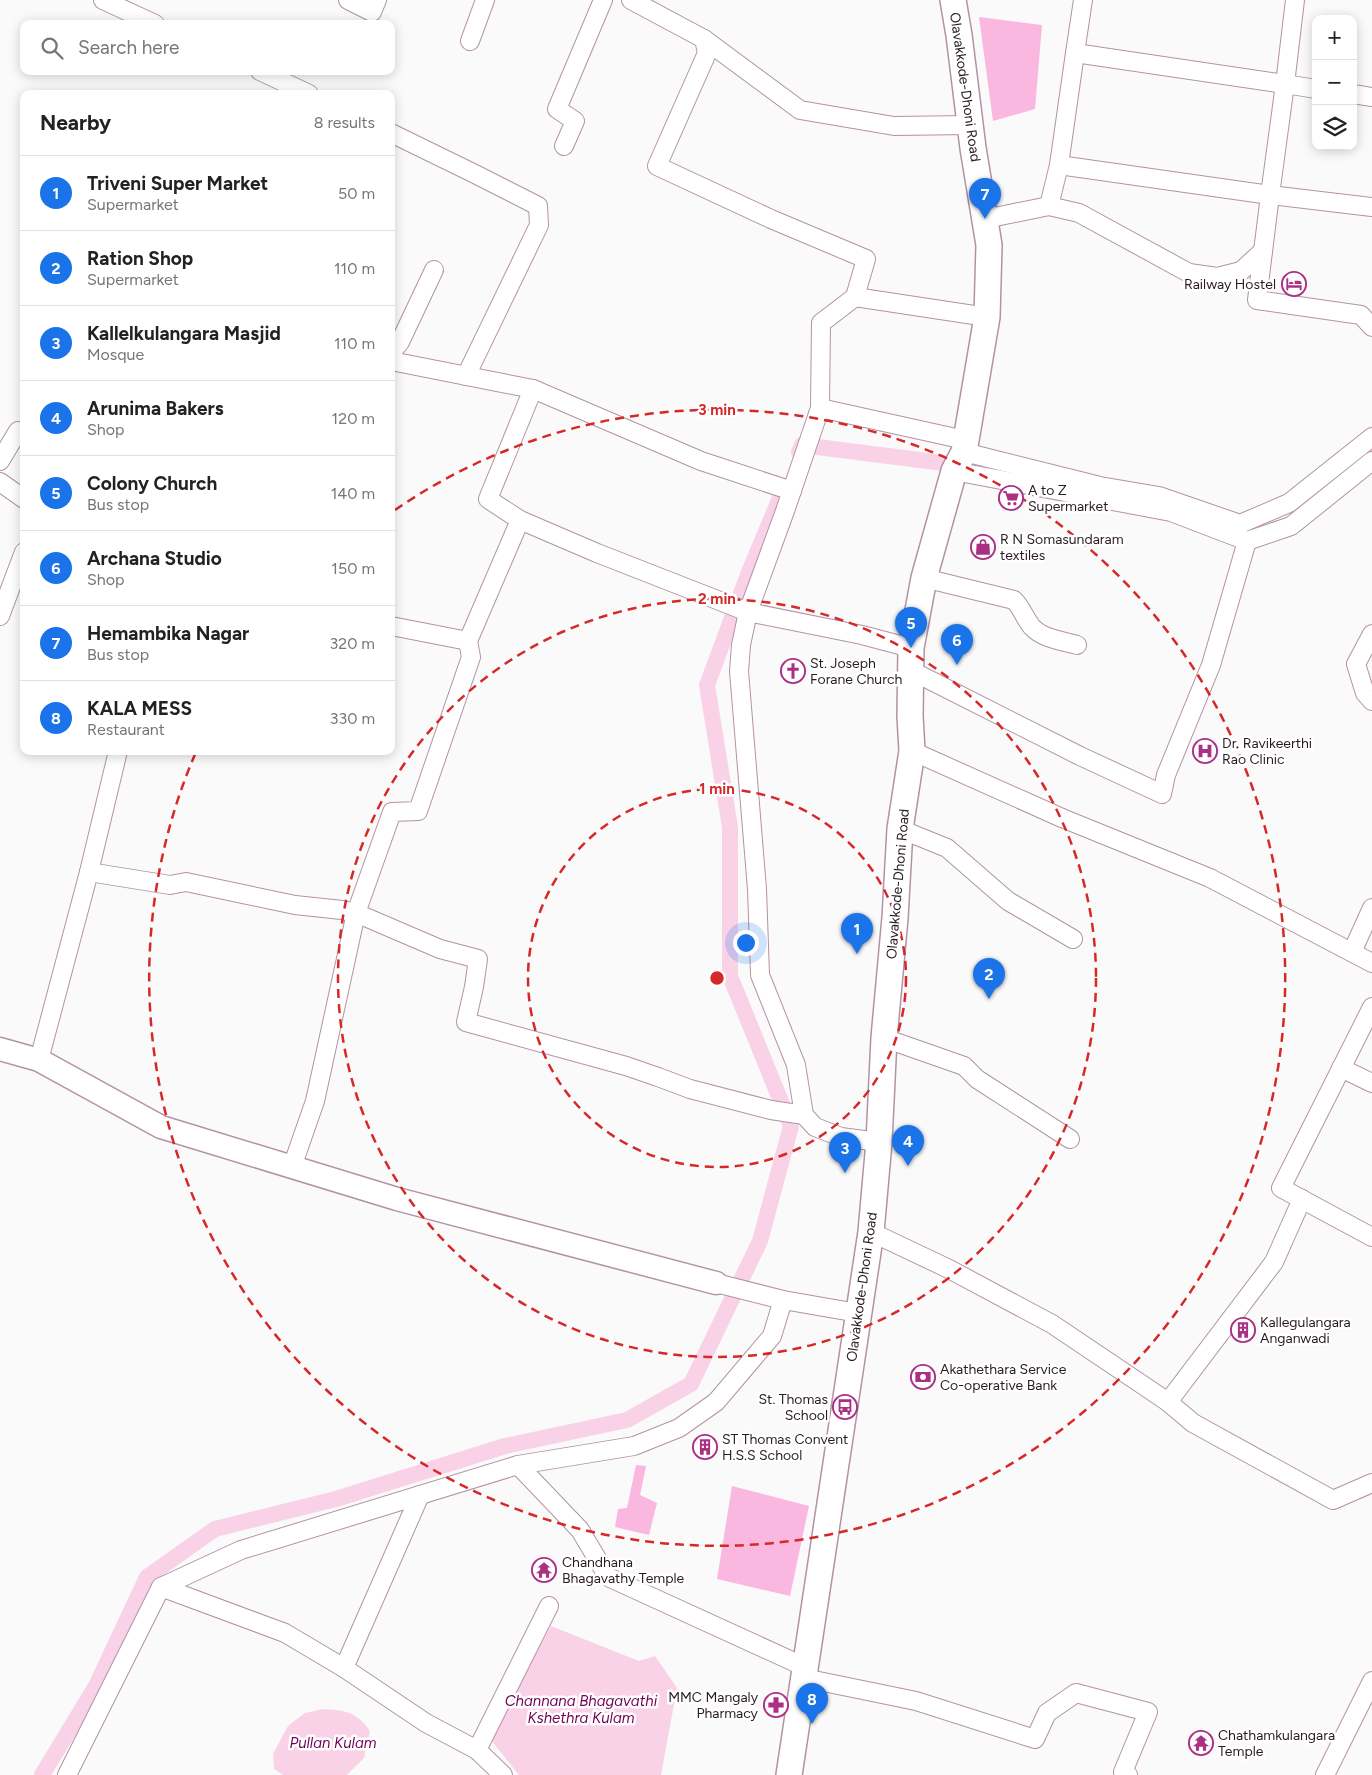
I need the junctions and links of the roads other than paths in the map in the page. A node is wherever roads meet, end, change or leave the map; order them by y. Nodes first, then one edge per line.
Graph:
1 (103, 0) edge
2 (348, 0) edge
3 (377, 0) edge
4 (485, 0) edge
5 (603, 0) edge
6 (631, 0) edge
7 (952, 0) edge
8 (1083, 0) edge
9 (1295, 0) edge
10 (146, 20) edge
11 (704, 39) junction
12 (470, 41) dead end
13 (1075, 53) junction
14 (269, 75) edge
15 (1285, 84) junction
16 (1312, 88) edge
17 (300, 90) edge
18 (1357, 95) edge
19 (1372, 97) edge
20 (970, 125) junction
21 (395, 135) edge
22 (564, 146) dead end
23 (1059, 165) junction
24 (1270, 195) junction
25 (1049, 206) junction
26 (1372, 208) edge
27 (985, 219) junction
28 (1263, 251) junction
29 (434, 270) dead end
30 (855, 297) junction
31 (987, 316) junction
32 (1372, 327) edge
33 (395, 349) edge
34 (395, 362) edge
35 (466, 376) junction
36 (533, 389) junction
37 (819, 410) junction
38 (18, 431) dead end
39 (1372, 437) edge
40 (961, 454) junction
41 (0, 461) edge
42 (1372, 461) edge
43 (0, 482) edge
44 (794, 485) junction
45 (20, 496) edge
46 (520, 520) junction
47 (1247, 541) junction
48 (20, 563) edge
49 (924, 578) junction
50 (748, 612) junction
51 (0, 616) edge
52 (395, 627) edge
53 (1372, 634) edge
54 (468, 641) junction
55 (1077, 646) dead end
56 (910, 659) junction
57 (1372, 701) edge
58 (912, 751) junction
59 (117, 755) edge
60 (900, 830) junction
61 (89, 872) junction
62 (1372, 908) edge
63 (356, 913) junction
64 (1073, 939) dead end
65 (1352, 952) junction
66 (1372, 963) edge
67 (1372, 1007) edge
68 (884, 1038) junction
69 (0, 1049) edge
70 (39, 1060) junction
71 (1342, 1068) junction
72 (1372, 1083) edge
73 (804, 1115) junction
74 (1070, 1139) dead end
75 (879, 1142) junction
76 (292, 1167) junction
77 (1302, 1199) junction
78 (871, 1232) junction
79 (1372, 1238) edge
80 (716, 1282) joint
81 (783, 1300) junction
82 (858, 1313) junction
83 (1168, 1402) junction
84 (518, 1465) junction
85 (1372, 1484) edge
86 (420, 1495) junction
87 (161, 1587) junction
88 (549, 1606) dead end
89 (344, 1668) junction
90 (804, 1672) junction
91 (1372, 1681) edge
92 (477, 1750) junction
93 (67, 1775) edge
94 (503, 1775) edge
95 (789, 1775) edge
96 (1128, 1775) edge
97 (1325, 1775) edge

1 - 10 street
2 - 3 street
4 - 12 street
5 - 22 street
6 - 11 street
7 - 20 main road, Olavakkode-Dhoni Road
8 - 13 street
9 - 15 street
11 - 20 street
11 - 30 street
13 - 15 street
13 - 23 street
14 - 17 street
15 - 16 street
15 - 24 street
18 - 19 street
20 - 27 main road, Olavakkode-Dhoni Road
21 - 35 street
23 - 24 street
23 - 25 street
24 - 26 street
24 - 28 street
25 - 27 street
25 - 28 street
27 - 31 main road, Olavakkode-Dhoni Road
28 - 32 street
29 - 33 street
30 - 31 street
30 - 37 street
31 - 40 main road, Olavakkode-Dhoni Road
34 - 35 street
35 - 36 street
36 - 44 street
36 - 46 street
37 - 40 street
37 - 44 street
38 - 41 street
39 - 40 street
40 - 47 street
40 - 49 main road, Olavakkode-Dhoni Road
42 - 47 street
43 - 45 street
44 - 50 street
46 - 50 street
46 - 54 street
47 - 56 street
48 - 51 street
49 - 55 street
49 - 56 main road, Olavakkode-Dhoni Road
50 - 56 street
50 - 73 street
52 - 54 street
53 - 57 street
54 - 63 street
56 - 58 main road, Olavakkode-Dhoni Road
58 - 60 main road, Olavakkode-Dhoni Road
58 - 65 street
59 - 61 street
60 - 64 street
60 - 68 main road, Olavakkode-Dhoni Road
61 - 63 street
61 - 70 street
62 - 65 street
63 - 73 street
63 - 76 street
65 - 66 street
67 - 71 street
68 - 74 street
68 - 75 main road, Olavakkode-Dhoni Road
69 - 70 street
70 - 76 street
71 - 72 street
71 - 77 street
73 - 75 street
75 - 78 main road, Olavakkode-Dhoni Road
76 - 80 street
77 - 79 street
77 - 83 street
78 - 82 main road, Olavakkode-Dhoni Road
78 - 83 street
80 - 81 street
81 - 82 street
81 - 84 street
82 - 90 main road, Olavakkode-Dhoni Road
83 - 85 street
84 - 86 street
84 - 90 street
86 - 87 street
86 - 89 street
87 - 89 street
87 - 93 street
88 - 92 street
89 - 92 street
90 - 95 main road, Olavakkode-Dhoni Road
90 - 96 street
91 - 97 street
92 - 94 street

